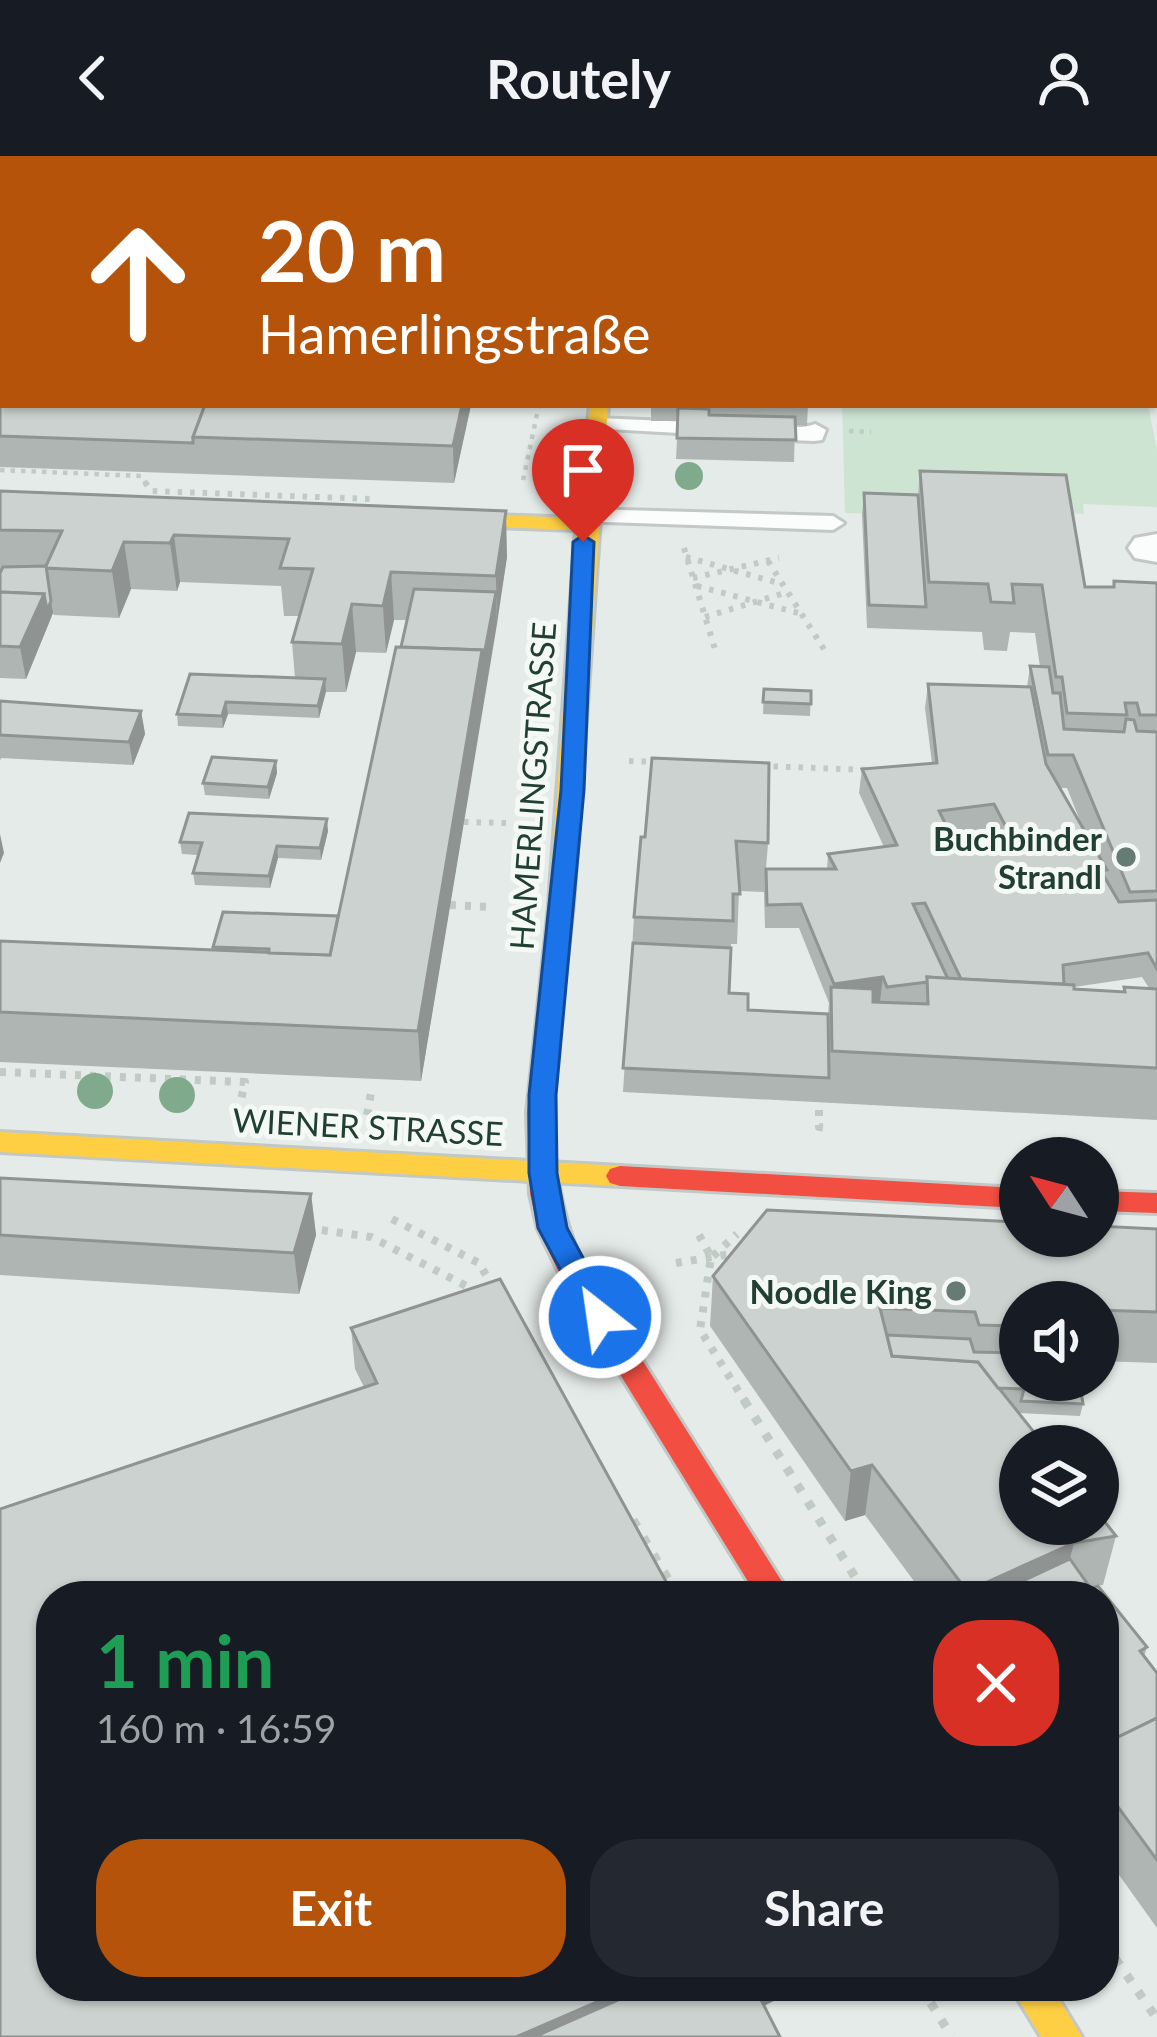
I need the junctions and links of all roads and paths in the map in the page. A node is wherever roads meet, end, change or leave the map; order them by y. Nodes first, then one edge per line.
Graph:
1 (537, 408) edge
2 (598, 415) edge
3 (815, 430) dead end
4 (0, 470) edge
5 (523, 484) dead end
6 (388, 508) joint
7 (675, 518) junction
8 (585, 520) junction
9 (833, 523) dead end
10 (686, 556) junction
11 (768, 561) dead end
12 (695, 586) junction
13 (785, 588) junction
14 (755, 602) junction
15 (802, 614) junction
16 (705, 617) junction
17 (715, 649) dead end
18 (827, 654) dead end
19 (621, 761) dead end
20 (665, 762) edge
21 (754, 765) edge
22 (888, 770) edge
23 (464, 822) edge
24 (506, 823) dead end
25 (450, 905) edge
26 (493, 907) dead end
27 (0, 1072) edge
28 (238, 1108) dead end
29 (819, 1110) dead end
30 (828, 1128) dead end
31 (0, 1142) edge
32 (543, 1173) junction
33 (999, 1197) edge
34 (1119, 1202) edge
35 (1157, 1203) edge
36 (392, 1219) dead end
37 (298, 1227) edge
38 (742, 1231) dead end
39 (699, 1235) dead end
40 (752, 1250) edge
41 (712, 1257) junction
42 (676, 1263) dead end
43 (496, 1292) junction
44 (503, 1305) edge
45 (626, 1508) edge
46 (669, 1581) edge
47 (767, 1581) edge
48 (858, 1581) edge
49 (1119, 1964) edge
50 (929, 2001) edge
51 (1039, 2001) edge
52 (1157, 2019) edge
53 (952, 2037) edge
54 (1063, 2037) edge

1 - 5 path
2 - 3 lane
2 - 8 main road, HAMERLINGSTRASSE
4 - 6 path
6 - 8 main road
7 - 8 lane
7 - 9 lane
7 - 10 path
8 - 32 main road, HAMERLINGSTRASSE
10 - 12 path
10 - 13 path
11 - 13 path
12 - 14 path
12 - 16 path
13 - 14 path
13 - 15 path
14 - 15 path
14 - 16 path
15 - 18 path
16 - 17 path
19 - 20 path
21 - 22 path
23 - 24 path
25 - 26 path
27 - 28 path
29 - 30 path
31 - 32 main road, WIENER STRASSE
32 - 33 main road, WIENER STRASSE
32 - 47 main road, HAMERLINGSTRASSE
34 - 35 main road
36 - 43 path
37 - 43 path
38 - 41 path
39 - 41 path
40 - 41 path
41 - 42 path
41 - 48 path
43 - 44 path
45 - 46 path
49 - 52 path
50 - 53 path
51 - 54 main road

